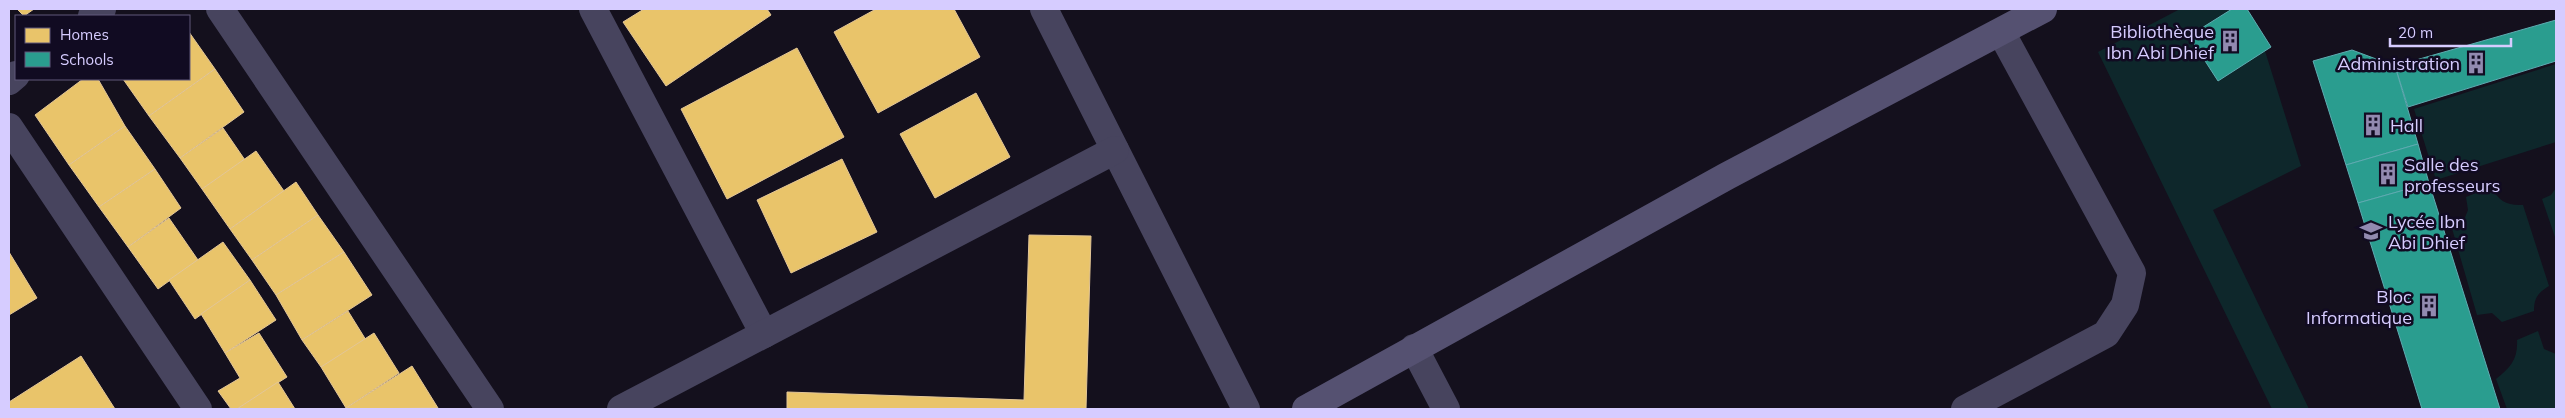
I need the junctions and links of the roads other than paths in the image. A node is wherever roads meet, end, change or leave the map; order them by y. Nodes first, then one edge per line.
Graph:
1 (220, 9) edge
2 (593, 9) edge
3 (1044, 9) edge
4 (2043, 9) edge
5 (2001, 32) junction
6 (9, 127) edge
7 (1115, 150) junction
8 (764, 334) junction
9 (1414, 348) junction
10 (198, 409) edge
11 (490, 409) edge
12 (621, 409) edge
13 (1246, 409) edge
14 (1306, 409) edge
15 (1446, 409) edge
16 (1964, 409) edge

1 - 11 street
2 - 8 street
3 - 7 street
4 - 5 street
5 - 9 street
5 - 16 street
6 - 10 street
7 - 8 street
7 - 13 street
8 - 12 street
9 - 14 street
9 - 15 street

